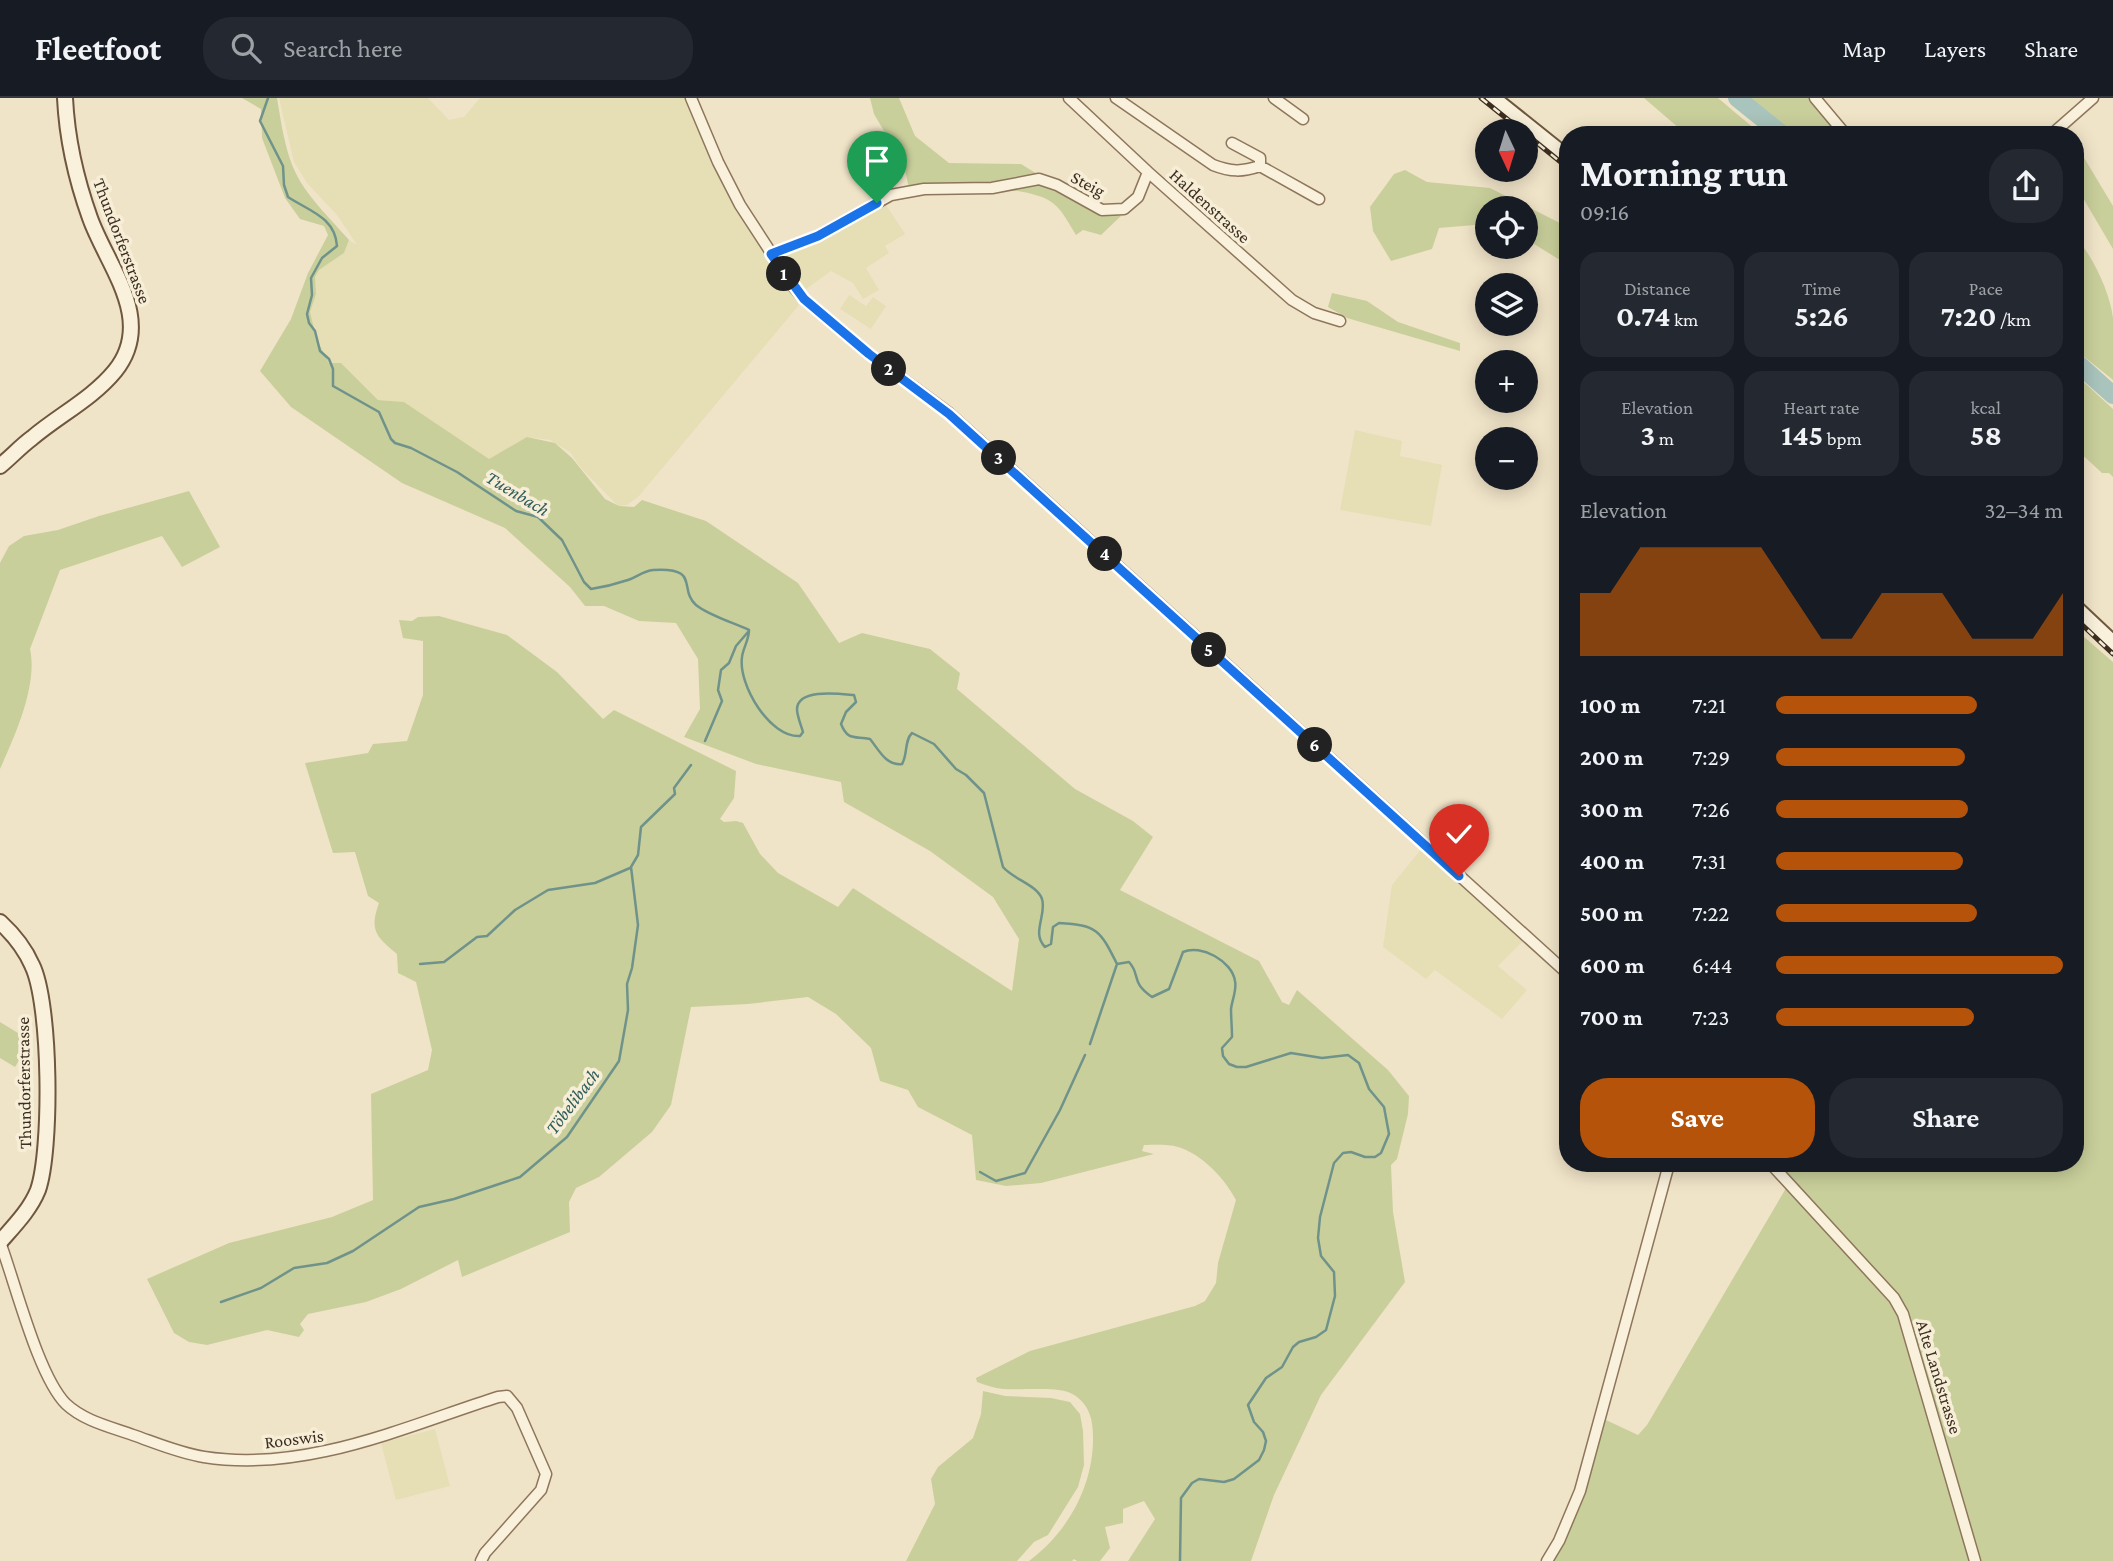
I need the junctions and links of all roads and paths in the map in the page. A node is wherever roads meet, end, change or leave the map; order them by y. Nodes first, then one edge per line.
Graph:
1 (65, 98) edge
2 (691, 98) edge
3 (1069, 98) edge
4 (1116, 98) edge
5 (1274, 98) edge
6 (1493, 98) edge
7 (1815, 98) edge
8 (2093, 98) edge
9 (1303, 119) dead end
10 (1838, 126) edge
11 (2062, 126) edge
12 (1232, 143) dead end
13 (1559, 151) edge
14 (1260, 166) junction
15 (1148, 172) junction
16 (1320, 199) dead end
17 (771, 254) junction
18 (1340, 321) dead end
19 (0, 466) edge
20 (2084, 616) edge
21 (2113, 643) edge
22 (0, 922) edge
23 (1559, 966) edge
24 (1667, 1172) edge
25 (1778, 1172) edge
26 (0, 1242) edge
27 (481, 1561) edge
28 (1547, 1561) edge
29 (1975, 1561) edge

1 - 19 street, Thundorferstrasse
2 - 17 street
3 - 15 street, Haldenstrasse
4 - 14 street
5 - 9 street
6 - 13 street
7 - 10 street
8 - 11 street
12 - 14 street
14 - 16 street
15 - 17 street, Steig
15 - 18 street, Haldenstrasse
17 - 23 street
20 - 21 street
22 - 26 street, Thundorferstrasse
24 - 28 street
25 - 29 street, Alte Landstrasse
26 - 27 street, Rooswis

